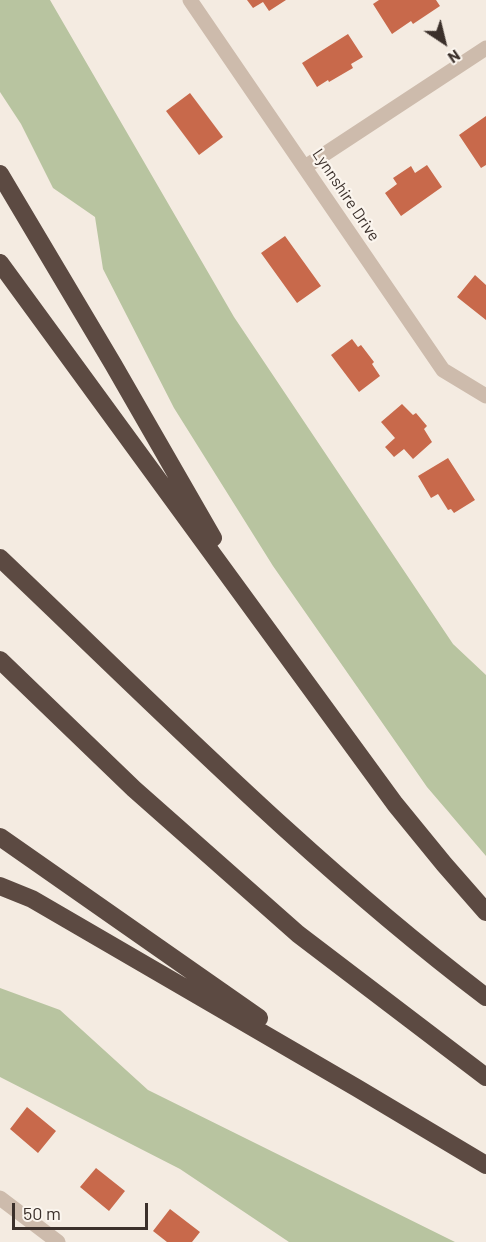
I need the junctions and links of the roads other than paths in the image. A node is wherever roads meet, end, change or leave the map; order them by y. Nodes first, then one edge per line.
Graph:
1 (190, 0) edge
2 (486, 48) edge
3 (305, 167) junction
4 (0, 174) edge
5 (0, 263) edge
6 (486, 396) edge
7 (0, 558) edge
8 (260, 620) junction
9 (0, 660) edge
10 (0, 837) edge
11 (0, 886) edge
12 (486, 912) edge
13 (486, 997) edge
14 (486, 1077) edge
15 (357, 1088) junction
16 (486, 1165) edge
17 (0, 1198) edge
18 (58, 1242) edge

1 - 3 street, Lynnshire Drive
2 - 3 street
3 - 6 street, Lynnshire Drive
4 - 8 highway
5 - 8 highway
7 - 13 highway
8 - 12 highway
9 - 14 highway
10 - 15 highway
11 - 15 highway
15 - 16 highway
17 - 18 street

